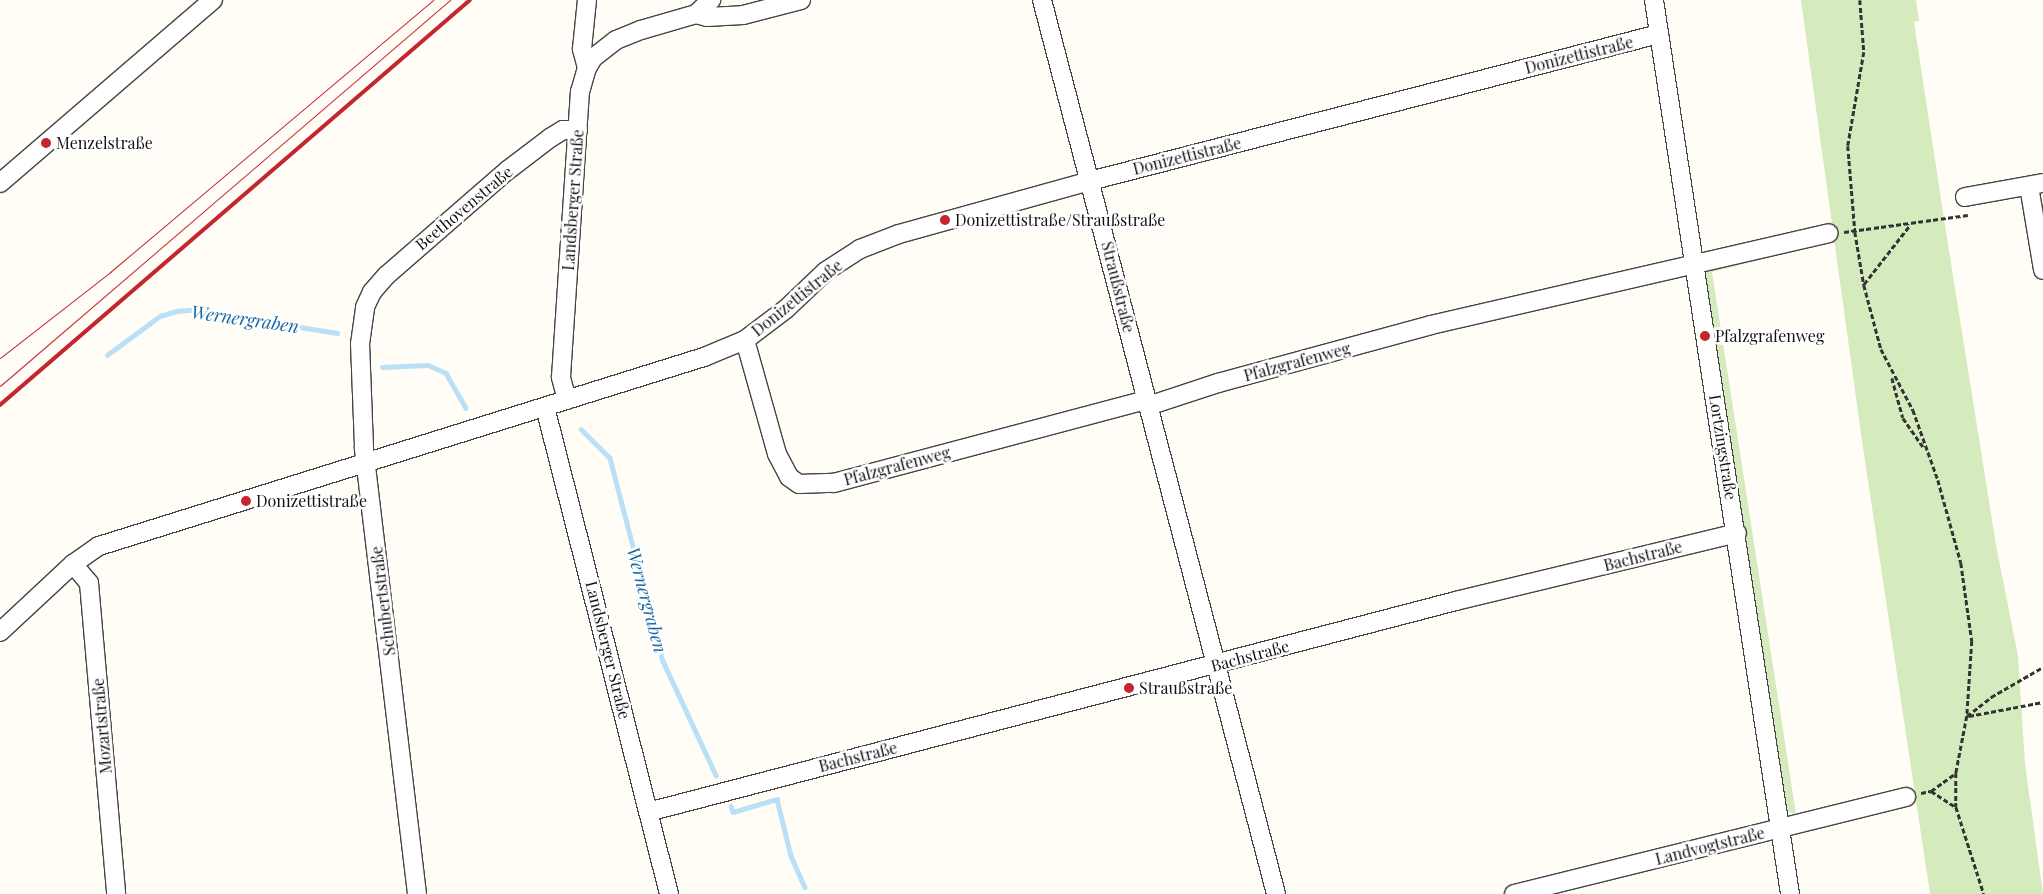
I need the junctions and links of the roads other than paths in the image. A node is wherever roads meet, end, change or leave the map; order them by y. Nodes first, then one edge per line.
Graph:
1 (587, 0) edge
2 (711, 0) edge
3 (801, 0) edge
4 (1042, 0) edge
5 (1654, 0) edge
6 (203, 3) edge
7 (696, 14) junction
8 (1659, 34) junction
9 (587, 68) junction
10 (578, 130) junction
11 (1090, 181) junction
12 (0, 183) edge
13 (2036, 184) edge
14 (1965, 197) dead end
15 (1828, 233) road end
16 (1694, 265) junction
17 (2043, 270) edge
18 (365, 307) joint
19 (746, 340) junction
20 (567, 400) junction
21 (1147, 403) junction
22 (545, 407) junction
23 (366, 464) junction
24 (1736, 533) junction
25 (73, 564) junction
26 (0, 632) edge
27 (1216, 665) junction
28 (1906, 797) road end
29 (648, 812) junction
30 (1780, 829) junction
31 (116, 894) edge
32 (417, 894) edge
33 (669, 894) edge
34 (1276, 894) edge
35 (1514, 894) edge
36 (1790, 894) edge

1 - 9 street, Landsberger Straße
2 - 7 street
3 - 7 street
4 - 11 street, Straußstraße
5 - 8 street, Lortzingstraße
6 - 12 street
7 - 9 street
8 - 11 street, Donizettistraße
8 - 16 street, Lortzingstraße
9 - 10 street, Landsberger Straße
10 - 18 street, Beethovenstraße
10 - 20 street, Landsberger Straße
11 - 19 street, Donizettistraße
11 - 21 street, Straußstraße
13 - 14 street
13 - 17 street
15 - 16 street, Pfalzgrafenweg
16 - 21 street, Pfalzgrafenweg
16 - 24 street, Lortzingstraße
18 - 23 street, Schubertstraße
19 - 20 street, Donizettistraße
19 - 21 street, Pfalzgrafenweg
20 - 22 street, Donizettistraße
21 - 27 street, Straußstraße
22 - 23 street, Donizettistraße
22 - 29 street, Landsberger Straße
23 - 25 street, Donizettistraße
23 - 32 street, Schubertstraße
24 - 27 street, Bachstraße
24 - 30 street, Lortzingstraße
25 - 26 street, Donizettistraße
25 - 31 street, Mozartstraße
27 - 29 street, Bachstraße
27 - 34 street, Straußstraße
28 - 30 street, Landvogtstraße
29 - 33 street, Landsberger Straße
30 - 35 street, Landvogtstraße
30 - 36 street, Lortzingstraße

